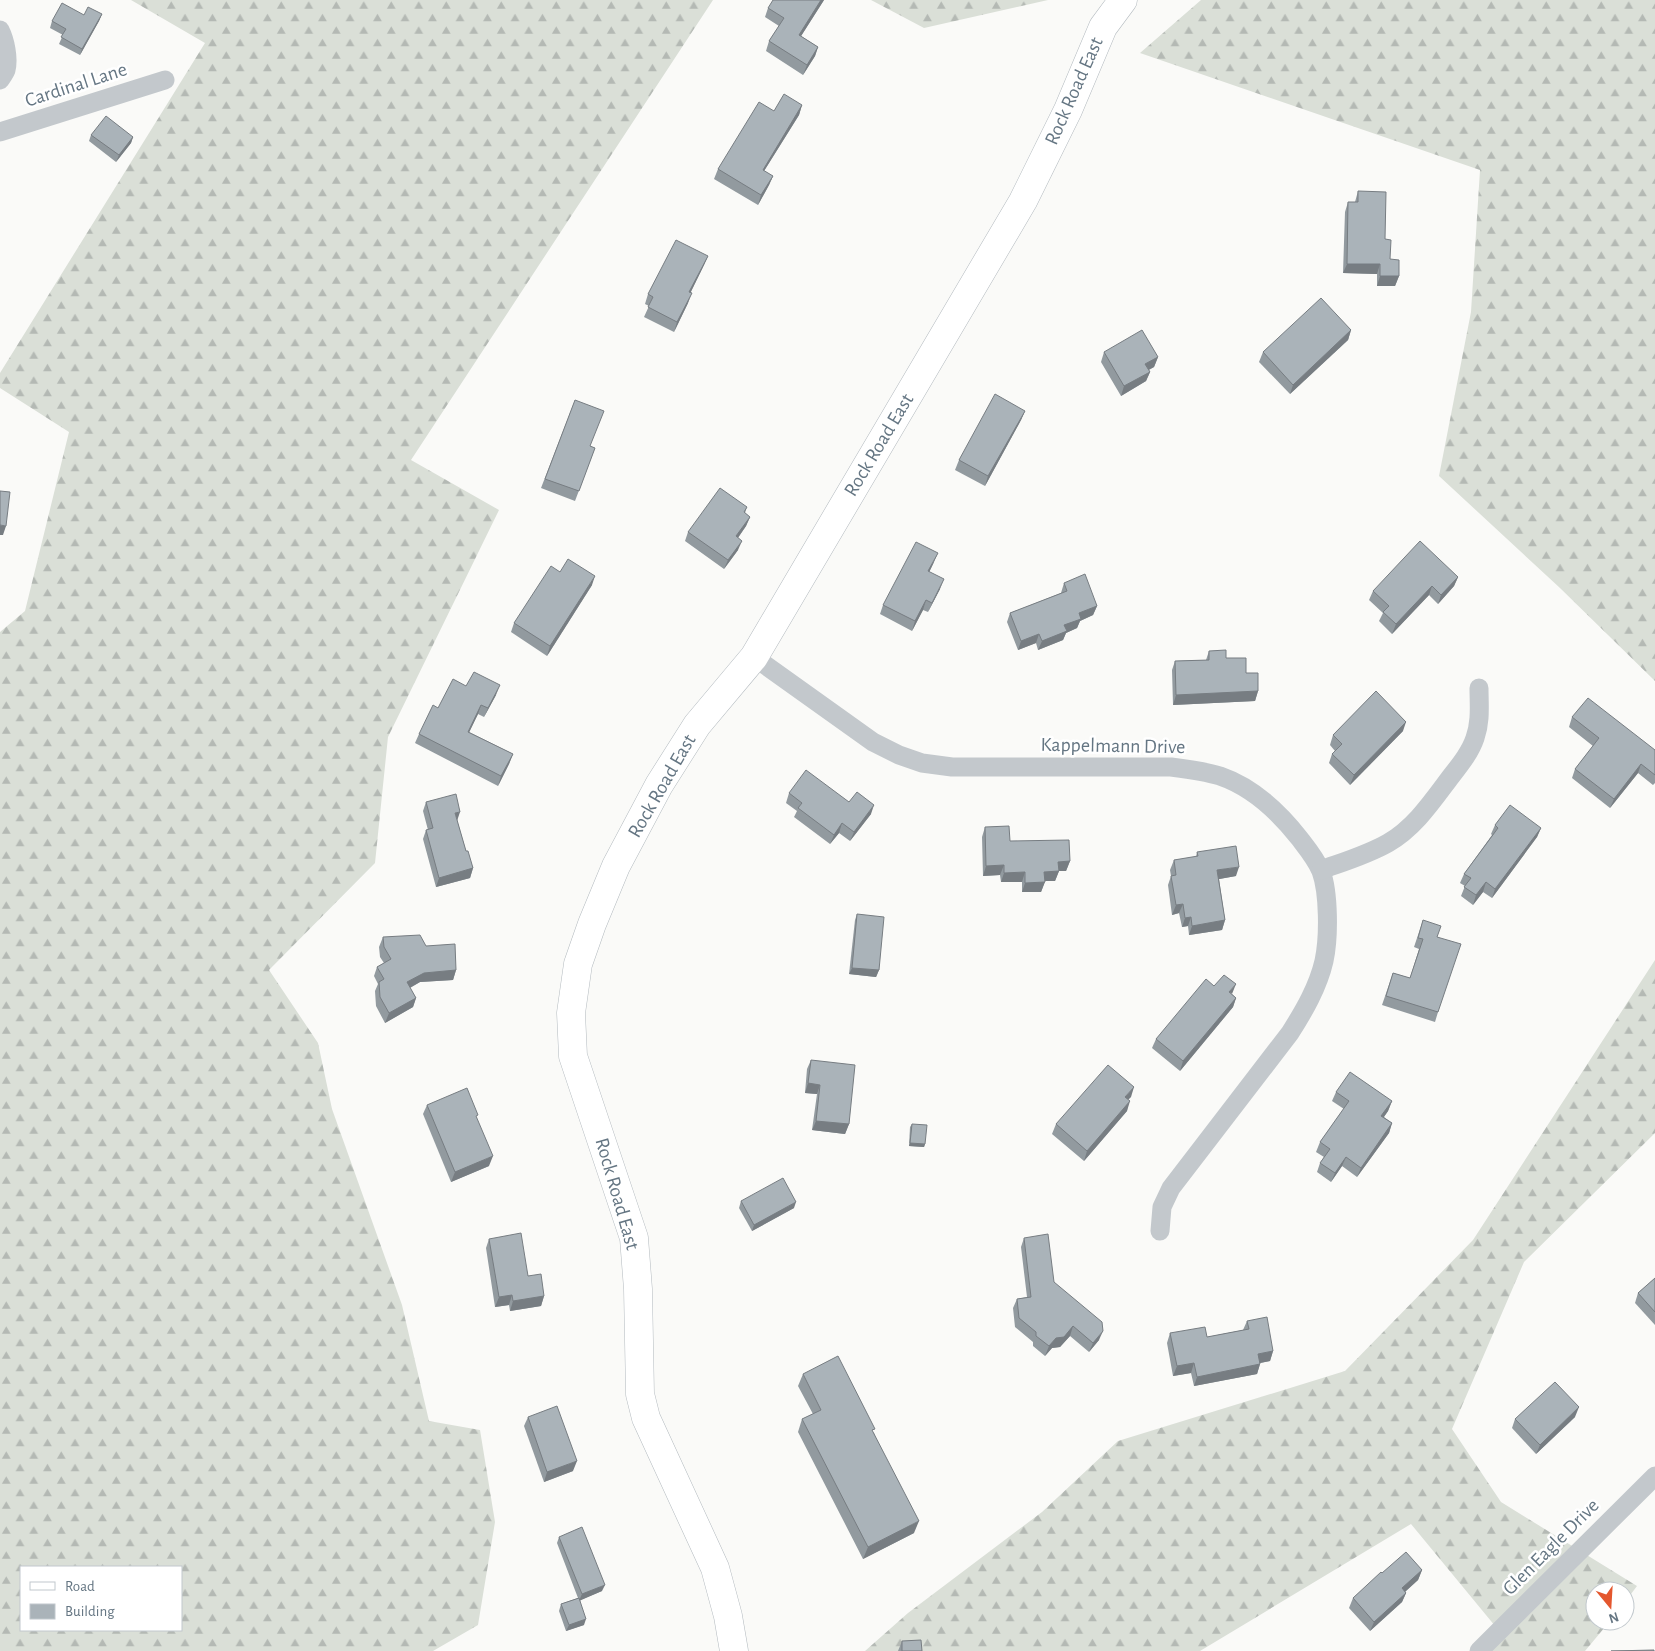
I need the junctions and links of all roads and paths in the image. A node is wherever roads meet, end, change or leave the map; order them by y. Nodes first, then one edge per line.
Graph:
1 (1123, 0) edge
2 (1, 31) edge
3 (0, 80) edge
4 (165, 80) dead end
5 (0, 132) edge
6 (754, 658) junction
7 (1479, 688) dead end
8 (1321, 870) junction
9 (1160, 1231) dead end
10 (1655, 1476) edge
11 (734, 1651) edge
12 (1479, 1651) edge

1 - 6 street, Rock Road East
2 - 3 street
4 - 5 street, Cardinal Lane
6 - 8 street, Kappelmann Drive
6 - 11 street, Rock Road East
7 - 8 street
8 - 9 street, Kappelmann Drive
10 - 12 street, Glen Eagle Drive

